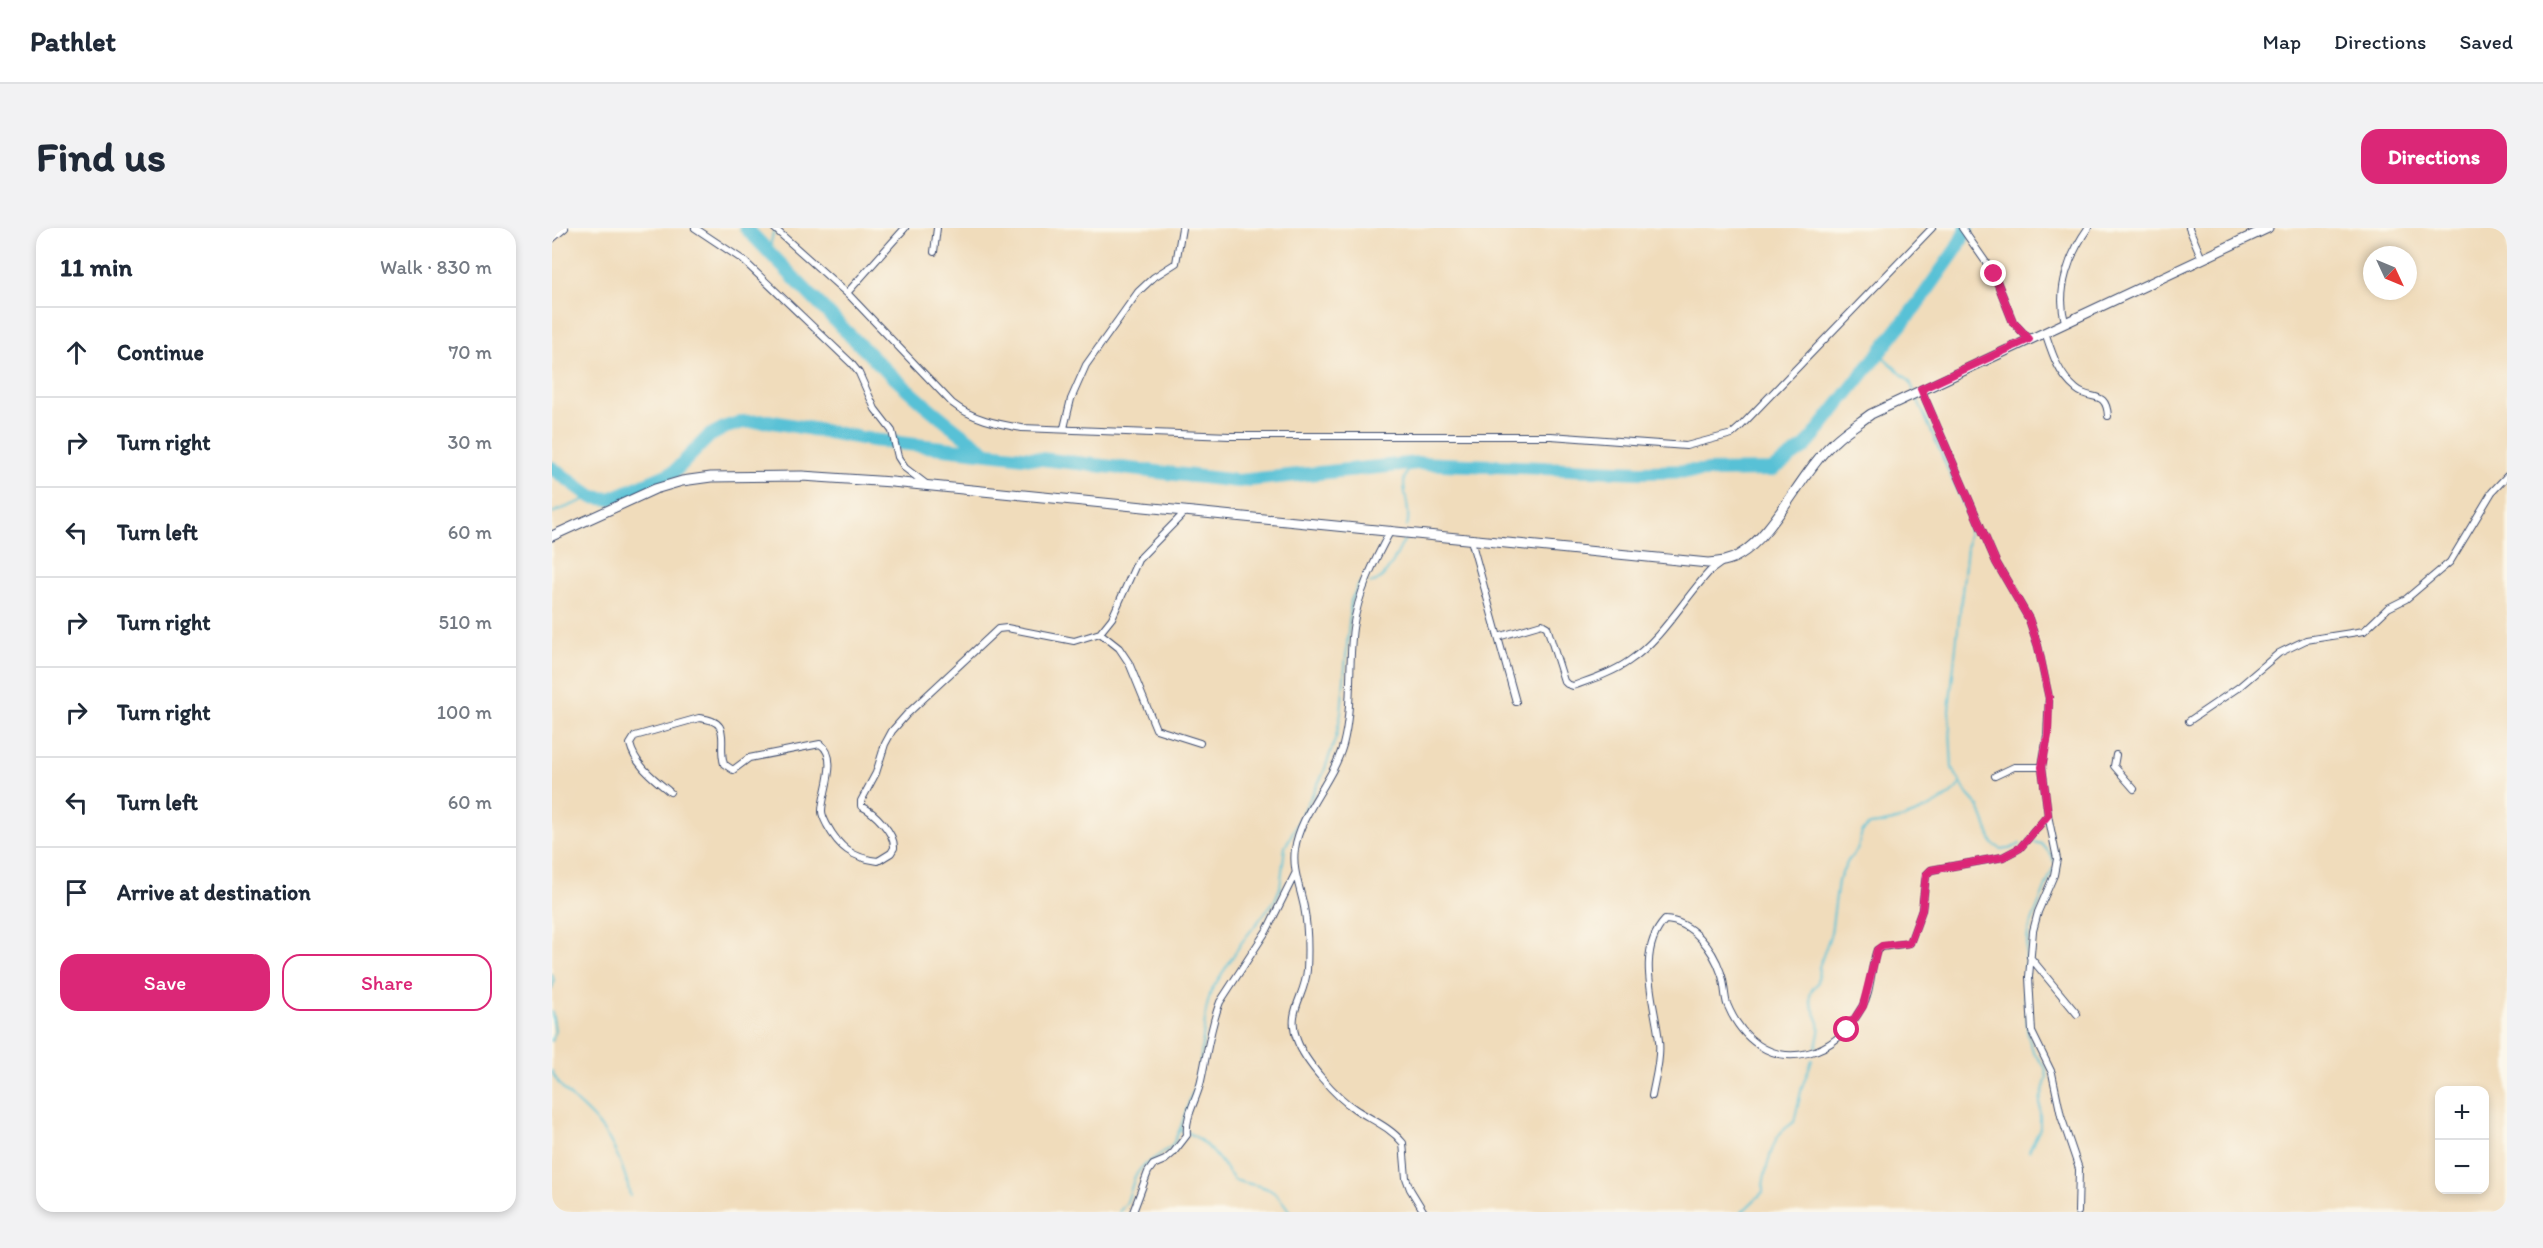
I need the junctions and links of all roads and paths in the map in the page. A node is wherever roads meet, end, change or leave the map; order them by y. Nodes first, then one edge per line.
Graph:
1 (695, 228) edge
2 (774, 228) edge
3 (905, 228) edge
4 (937, 228) edge
5 (1182, 228) edge
6 (1932, 228) edge
7 (1962, 228) edge
8 (2088, 228) edge
9 (2189, 228) edge
10 (2268, 228) edge
11 (563, 229) edge
12 (552, 238) edge
13 (934, 252) dead end
14 (2202, 260) junction
15 (847, 293) junction
16 (2065, 322) junction
17 (2044, 332) junction
18 (2029, 339) junction
19 (1916, 391) junction
20 (2108, 416) dead end
21 (1064, 428) junction
22 (2507, 476) edge
23 (929, 486) junction
24 (1185, 512) junction
25 (1390, 530) junction
26 (552, 536) edge
27 (1471, 540) junction
28 (1724, 561) junction
29 (1100, 633) junction
30 (1498, 637) junction
31 (1516, 702) dead end
32 (2189, 721) dead end
33 (1200, 743) dead end
34 (2116, 755) dead end
35 (2042, 767) junction
36 (1995, 776) dead end
37 (2134, 789) dead end
38 (670, 792) dead end
39 (2048, 815) junction
40 (1295, 873) junction
41 (2030, 957) junction
42 (2077, 1014) dead end
43 (1652, 1096) dead end
44 (1133, 1212) edge
45 (1424, 1212) edge
46 (2078, 1212) edge

1 - 23 street
2 - 15 street
3 - 15 street
4 - 13 street
5 - 21 street
6 - 21 street
7 - 18 street
8 - 16 street
9 - 14 street
10 - 14 main road
11 - 12 street
14 - 16 main road
15 - 21 street
16 - 17 main road
17 - 18 main road
17 - 20 street
18 - 19 main road
19 - 28 main road
19 - 35 street
22 - 32 street
23 - 24 main road
23 - 26 main road
24 - 25 main road
24 - 29 street
25 - 27 main road
25 - 40 street
27 - 28 main road
27 - 30 street
28 - 30 street
29 - 33 street
29 - 38 street
30 - 31 street
34 - 37 street
35 - 36 street
35 - 39 street
39 - 41 street
39 - 43 street
40 - 44 street
40 - 45 street
41 - 42 street
41 - 46 street

